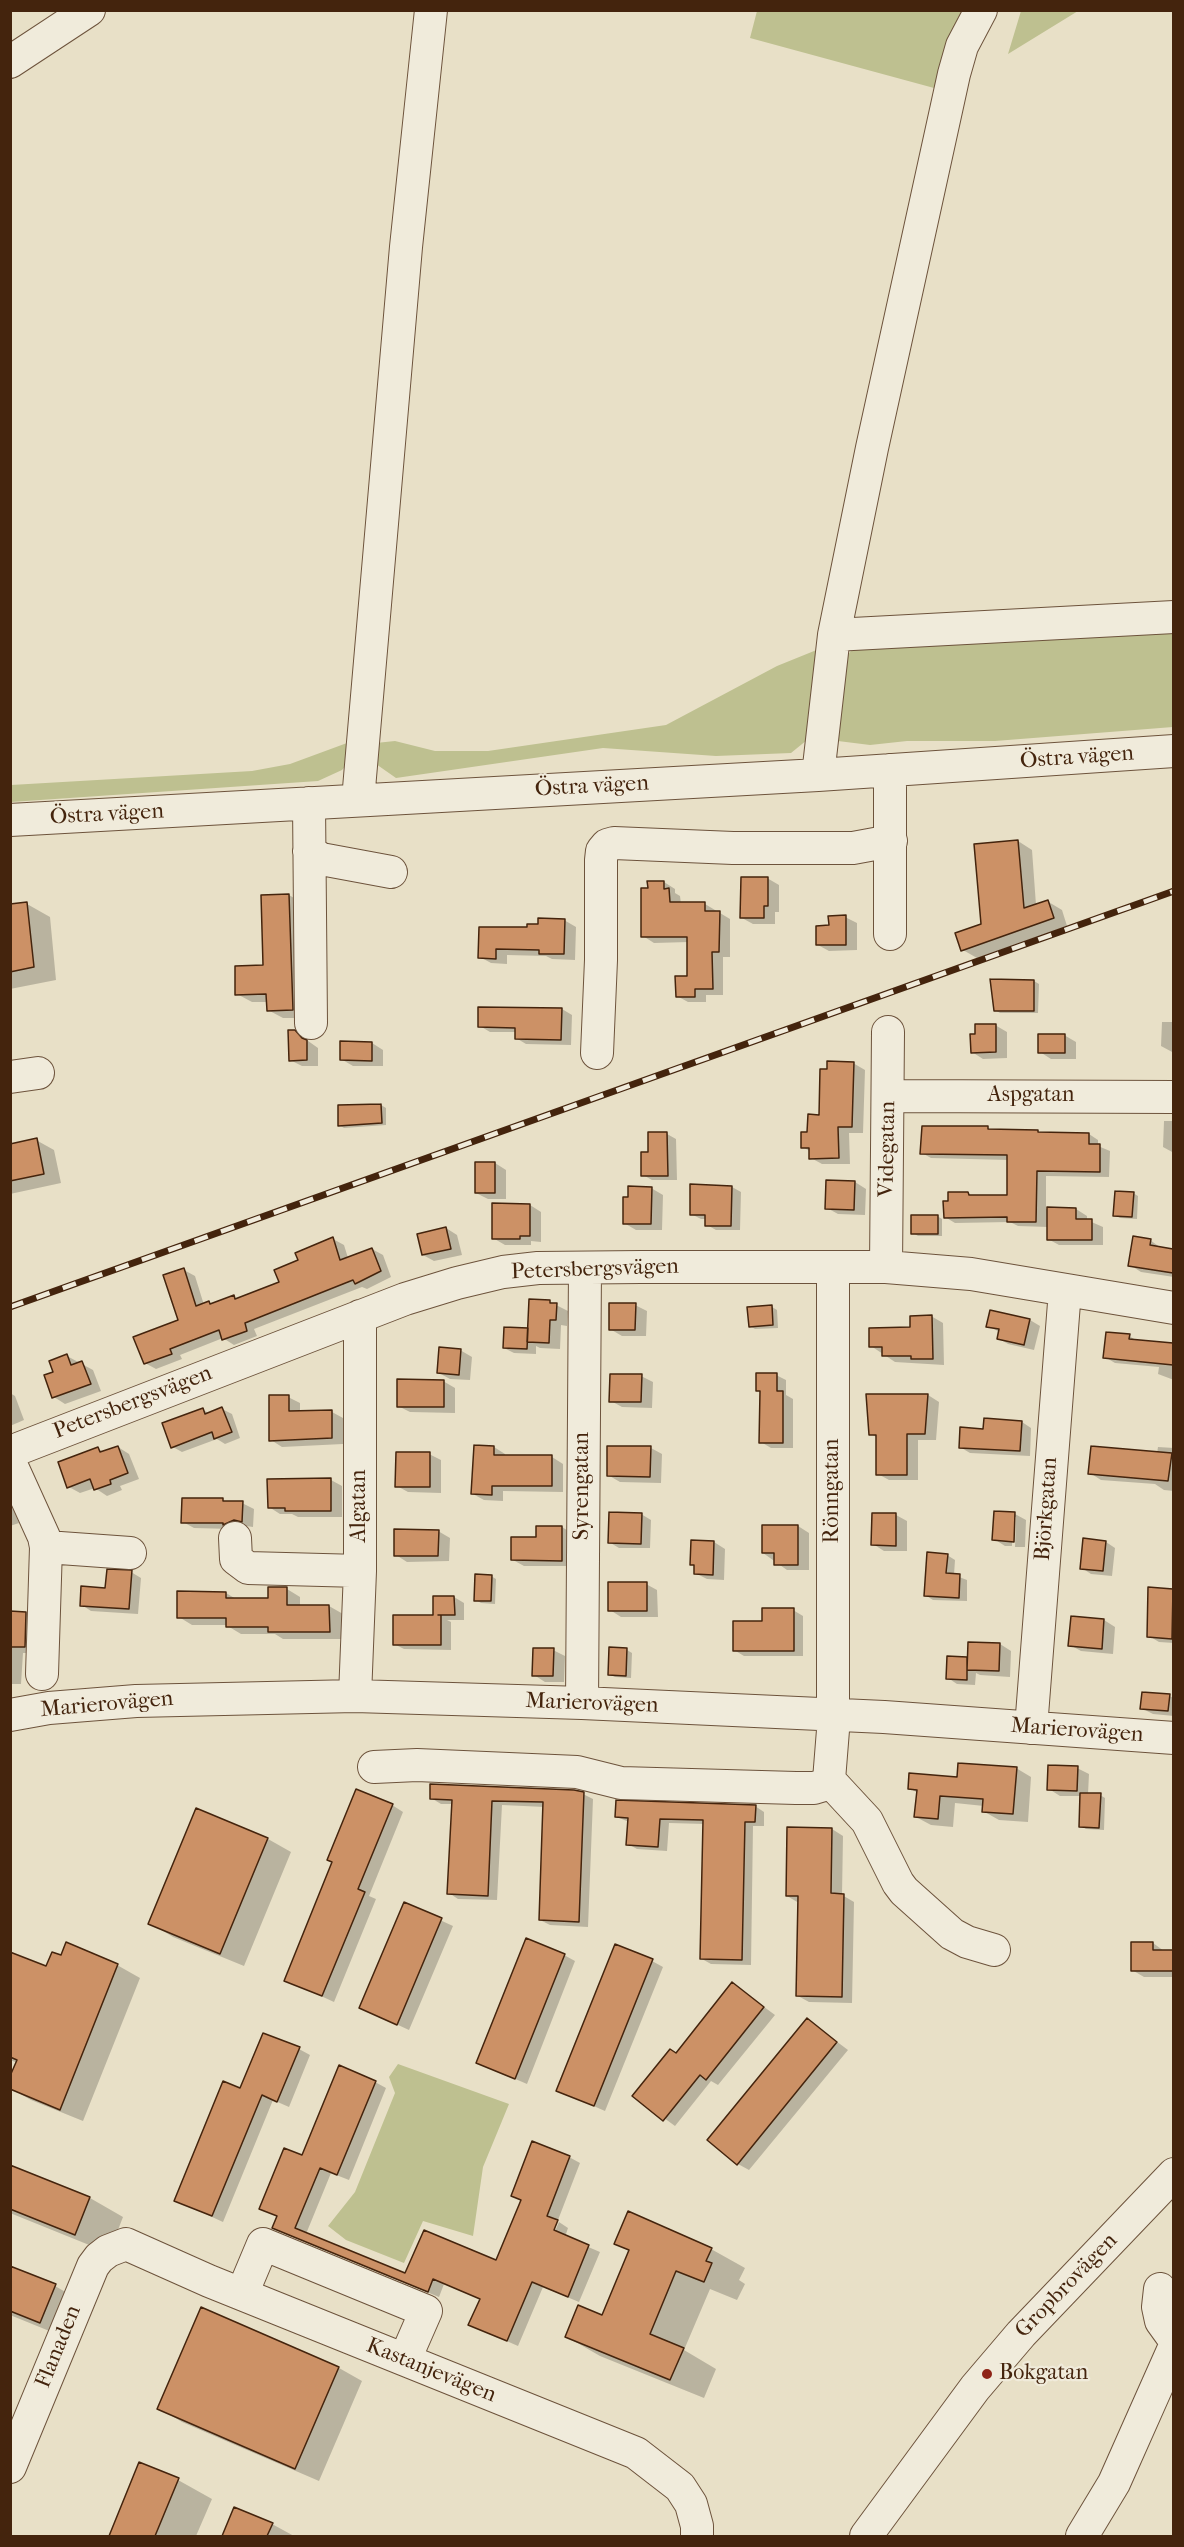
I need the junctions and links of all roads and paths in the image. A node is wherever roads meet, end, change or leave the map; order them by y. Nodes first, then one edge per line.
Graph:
1 (89, 10) edge
2 (981, 10) edge
3 (422, 11) edge
4 (10, 62) edge
5 (1173, 618) edge
6 (834, 634) junction
7 (1173, 751) edge
8 (890, 770) junction
9 (818, 775) junction
10 (358, 800) junction
11 (309, 803) junction
12 (10, 820) edge
13 (891, 841) junction
14 (309, 851) junction
15 (391, 872) dead end
16 (890, 934) dead end
17 (311, 1023) dead end
18 (888, 1032) dead end
19 (597, 1053) dead end
20 (889, 1096) junction
21 (1173, 1097) edge
22 (886, 1267) junction
23 (585, 1268) junction
24 (833, 1268) junction
25 (1065, 1290) junction
26 (1173, 1308) edge
27 (360, 1316) junction
28 (10, 1452) edge
29 (10, 1462) edge
30 (235, 1539) dead end
31 (46, 1547) junction
32 (130, 1553) dead end
33 (360, 1571) junction
34 (42, 1674) dead end
35 (355, 1696) junction
36 (582, 1703) junction
37 (833, 1714) junction
38 (10, 1715) edge
39 (1031, 1728) junction
40 (1173, 1738) edge
41 (374, 1767) dead end
42 (829, 1780) junction
43 (994, 1950) dead end
44 (1173, 2174) edge
45 (1173, 2186) edge
46 (1136, 2215) junction
47 (126, 2244) joint
48 (1169, 2287) edge
49 (242, 2294) junction
50 (1173, 2339) edge
51 (1173, 2348) edge
52 (405, 2359) junction
53 (10, 2466) edge
54 (867, 2535) edge
55 (697, 2536) edge
56 (1082, 2536) edge

1 - 4 street
2 - 6 street
3 - 10 street
5 - 6 street
6 - 9 street
7 - 8 street, Östra vägen
8 - 9 street, Östra vägen
8 - 13 street
9 - 10 street, Östra vägen
10 - 11 street, Östra vägen
11 - 12 street, Östra vägen
11 - 14 street
13 - 16 street
13 - 19 street
14 - 15 street
14 - 17 street
18 - 20 street, Videgatan
20 - 21 street, Aspgatan
20 - 22 street, Videgatan
22 - 24 street, Petersbergsvägen
22 - 25 street, Petersbergsvägen
23 - 24 street, Petersbergsvägen
23 - 27 street, Petersbergsvägen
23 - 36 street, Syrengatan
24 - 37 street, Rönngatan
25 - 26 street, Petersbergsvägen
25 - 39 street, Björkgatan
27 - 28 street, Petersbergsvägen
27 - 33 street, Algatan
29 - 31 street
30 - 33 street
31 - 32 street
31 - 34 street
33 - 35 street, Algatan
35 - 36 street, Marierovägen
35 - 38 street, Marierovägen
36 - 37 street, Marierovägen
37 - 39 street, Marierovägen
37 - 42 street, Rönngatan
39 - 40 street, Marierovägen
41 - 42 street
42 - 43 street
44 - 46 street, Gropbrovägen
45 - 46 street, Gropbrovägen
46 - 54 street, Gropbrovägen
47 - 49 street, Kastanjevägen
47 - 53 street, Flanaden
48 - 50 street
49 - 52 street, Kastanjevägen
49 - 52 street
51 - 56 street
52 - 55 street, Kastanjevägen

